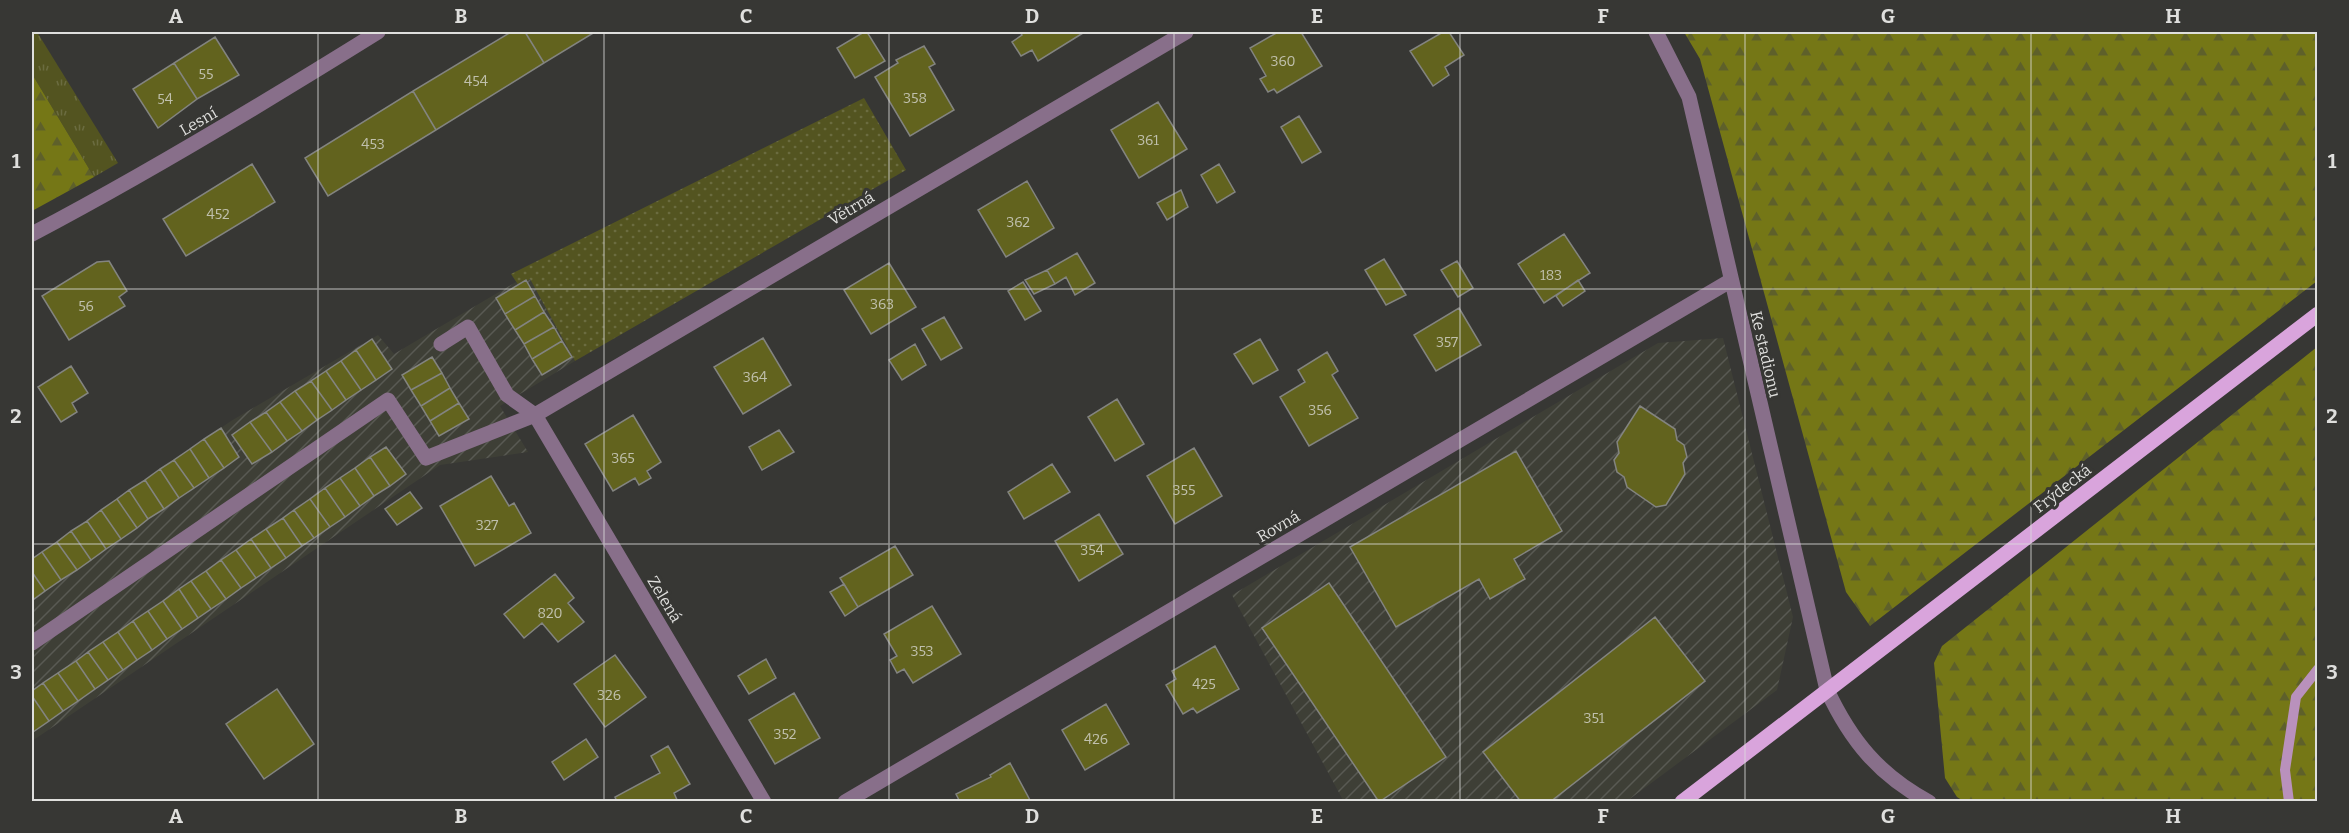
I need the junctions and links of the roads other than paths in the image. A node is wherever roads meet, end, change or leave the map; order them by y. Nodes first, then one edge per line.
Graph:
1 (378, 32) edge
2 (1186, 32) edge
3 (1656, 32) edge
4 (32, 234) edge
5 (1730, 281) junction
6 (2318, 314) edge
7 (441, 344) dead end
8 (535, 415) junction
9 (32, 643) edge
10 (1827, 690) junction
11 (764, 801) edge
12 (845, 801) edge
13 (1682, 801) edge
14 (1929, 801) edge

1 - 4 street, Lesní
2 - 8 street, Větrná
3 - 5 street, Ke stadionu
5 - 10 street, Ke stadionu
5 - 12 street, Rovná
6 - 10 main road, Frýdecká
7 - 8 street
8 - 9 street, Větrná
8 - 11 street, Zelená
10 - 13 main road, Frýdecká
10 - 14 street

